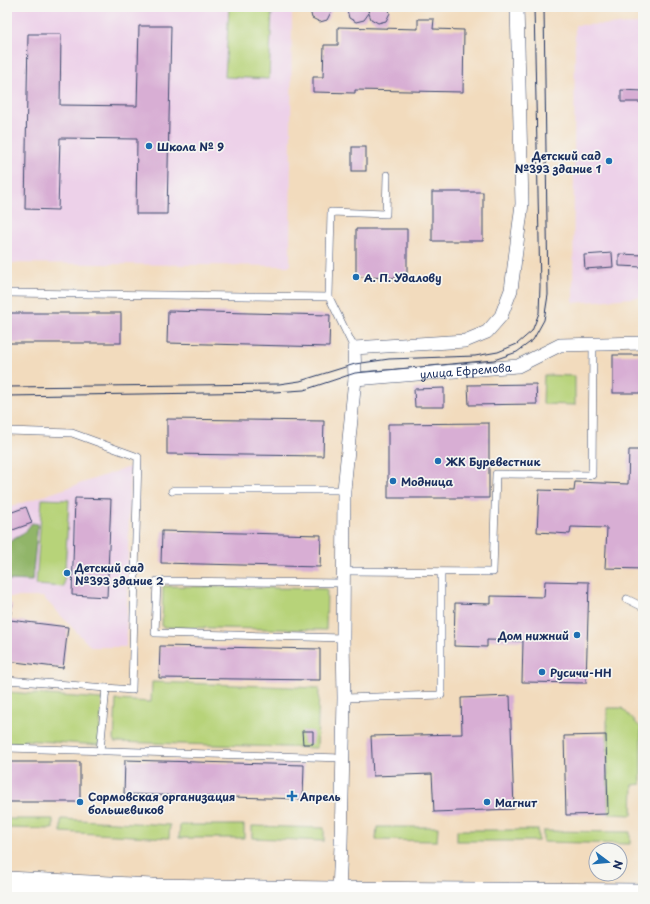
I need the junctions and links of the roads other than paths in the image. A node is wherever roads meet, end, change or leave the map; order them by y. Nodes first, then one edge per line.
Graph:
1 (517, 7) edge
2 (387, 175) dead end
3 (7, 293) edge
4 (329, 297) junction
5 (643, 343) edge
6 (593, 344) junction
7 (354, 348) junction
8 (355, 379) junction
9 (7, 430) edge
10 (344, 490) junction
11 (172, 491) dead end
12 (440, 573) junction
13 (344, 577) junction
14 (627, 599) dead end
15 (643, 607) edge
16 (343, 638) junction
17 (7, 680) edge
18 (106, 688) junction
19 (344, 698) junction
20 (7, 748) edge
21 (100, 751) junction
22 (343, 758) junction
23 (7, 882) edge
24 (339, 892) junction
25 (152, 893) edge
26 (308, 894) edge
27 (643, 894) edge
28 (533, 895) edge

1 - 7 street
2 - 4 lane
3 - 4 lane
4 - 7 lane
5 - 6 street, улица Ефремова
6 - 8 street, улица Ефремова
6 - 12 lane
7 - 8 street
8 - 10 street
9 - 18 lane
10 - 11 lane
10 - 13 street
12 - 13 lane
12 - 19 lane
13 - 16 street
13 - 16 lane
14 - 15 lane
16 - 19 street
17 - 18 lane
18 - 21 lane
19 - 22 street
20 - 21 lane
21 - 22 lane
22 - 24 street
23 - 25 main road
24 - 26 main road
24 - 28 main road
25 - 26 main road
27 - 28 main road

